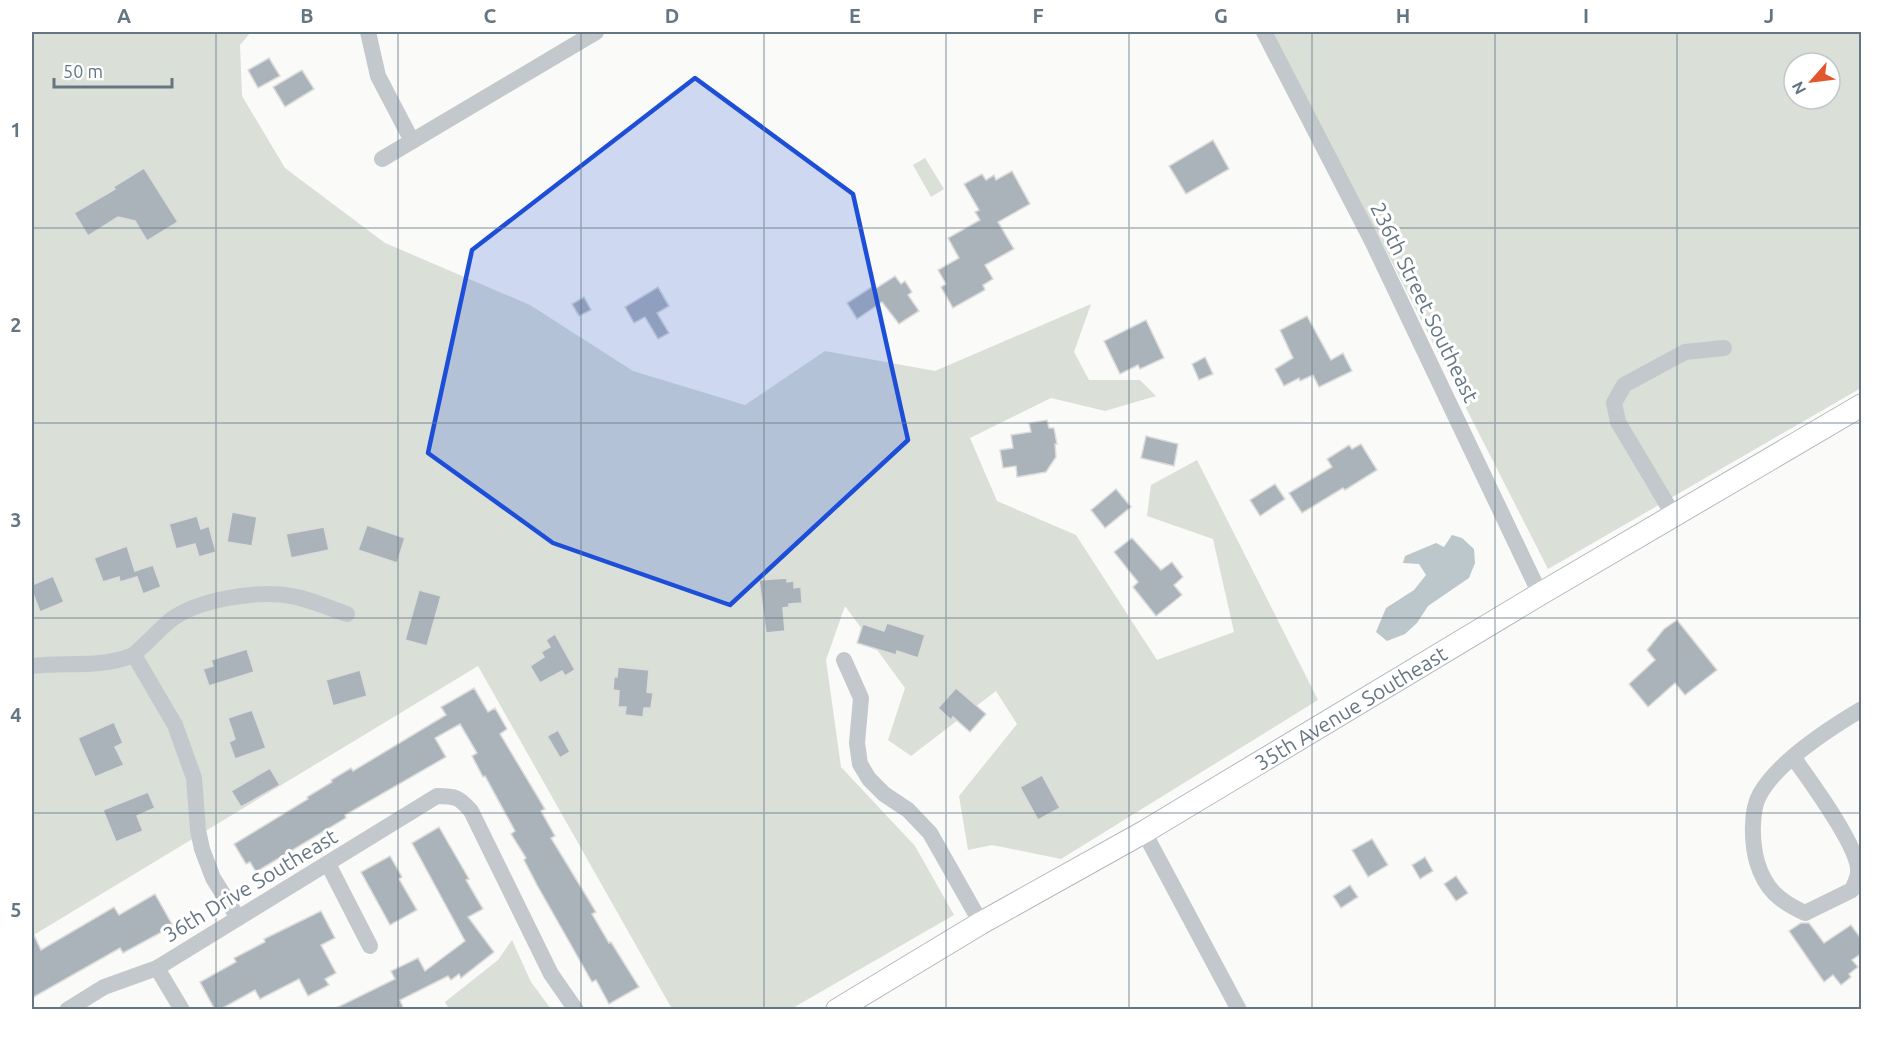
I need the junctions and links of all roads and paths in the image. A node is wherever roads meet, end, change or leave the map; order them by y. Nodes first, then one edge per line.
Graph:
1 (368, 32) edge
2 (596, 32) edge
3 (1264, 32) edge
4 (412, 141) junction
5 (382, 159) dead end
6 (1724, 348) dead end
7 (1862, 405) edge
8 (1674, 516) junction
9 (1540, 594) junction
10 (347, 614) dead end
11 (134, 655) junction
12 (844, 660) dead end
13 (32, 666) edge
14 (1854, 713) edge
15 (1793, 757) junction
16 (1144, 832) junction
17 (328, 864) junction
18 (238, 918) junction
19 (981, 923) junction
20 (370, 946) dead end
21 (157, 968) junction
22 (67, 1010) edge
23 (182, 1010) edge
24 (576, 1010) edge
25 (837, 1010) edge
26 (1239, 1010) edge

1 - 4 street
2 - 4 street
3 - 9 street, 236th Street Southeast
4 - 5 street
6 - 8 street
7 - 8 street, 35th Avenue Southeast
8 - 9 street, 35th Avenue Southeast
9 - 16 street, 35th Avenue Southeast
10 - 11 street
11 - 13 street
11 - 18 street
12 - 19 street
14 - 15 street
15 - 15 street
16 - 19 street, 35th Avenue Southeast
16 - 26 street
17 - 18 street, 36th Drive Southeast
17 - 20 street
17 - 24 street, 36th Drive Southeast
18 - 21 street, 36th Drive Southeast
19 - 25 street, 35th Avenue Southeast
21 - 22 street, 36th Drive Southeast
21 - 23 street

